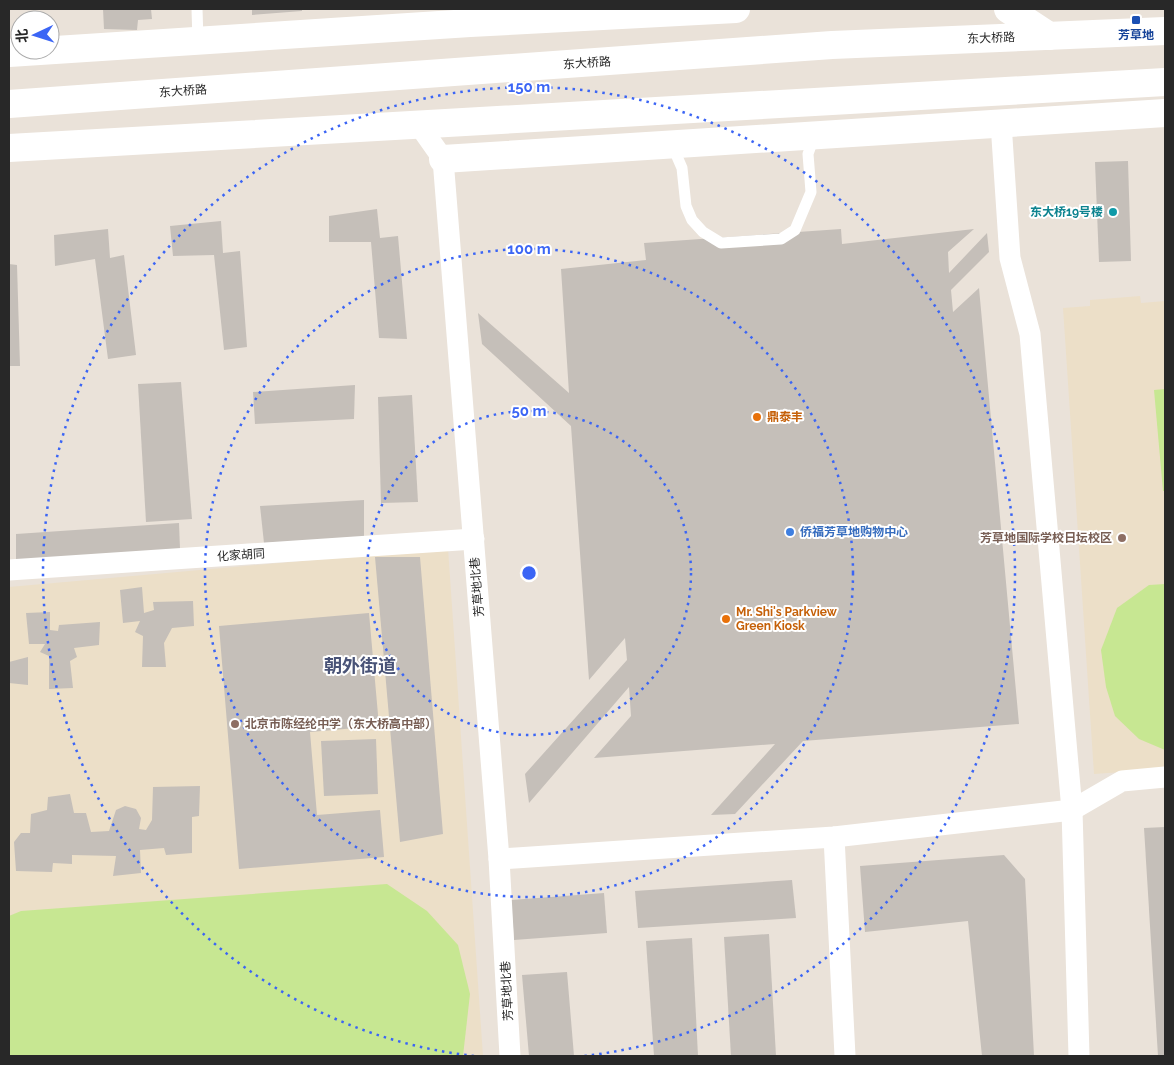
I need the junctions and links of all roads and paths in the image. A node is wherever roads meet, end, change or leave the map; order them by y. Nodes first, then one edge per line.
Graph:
1 (197, 9) edge
2 (736, 9) edge
3 (1008, 9) edge
4 (469, 16) edge
5 (1165, 31) edge
6 (1049, 36) junction
7 (198, 41) junction
8 (9, 53) edge
9 (1165, 82) edge
10 (9, 104) edge
11 (1165, 113) edge
12 (1001, 123) junction
13 (419, 125) junction
14 (815, 135) junction
15 (672, 144) junction
16 (9, 148) edge
17 (443, 159) junction
18 (474, 539) junction
19 (9, 570) edge
20 (1165, 777) edge
21 (1072, 810) junction
22 (834, 837) junction
23 (499, 859) junction
24 (510, 1056) edge
25 (846, 1056) edge
26 (1079, 1056) edge

1 - 7 lane
2 - 4 main road
3 - 6 main road
4 - 7 main road
5 - 6 main road, 东大桥路
6 - 10 main road, 东大桥路
7 - 8 main road
9 - 13 main road
11 - 12 main road
12 - 14 main road
12 - 21 street
13 - 16 main road
13 - 17 street
14 - 15 main road
14 - 15 lane
15 - 17 main road
17 - 18 street, 芳草地北巷
18 - 19 street, 化家胡同
18 - 23 street, 芳草地北巷
20 - 21 street
21 - 22 street
21 - 26 street
22 - 23 street
22 - 25 street
23 - 24 street, 芳草地北巷

